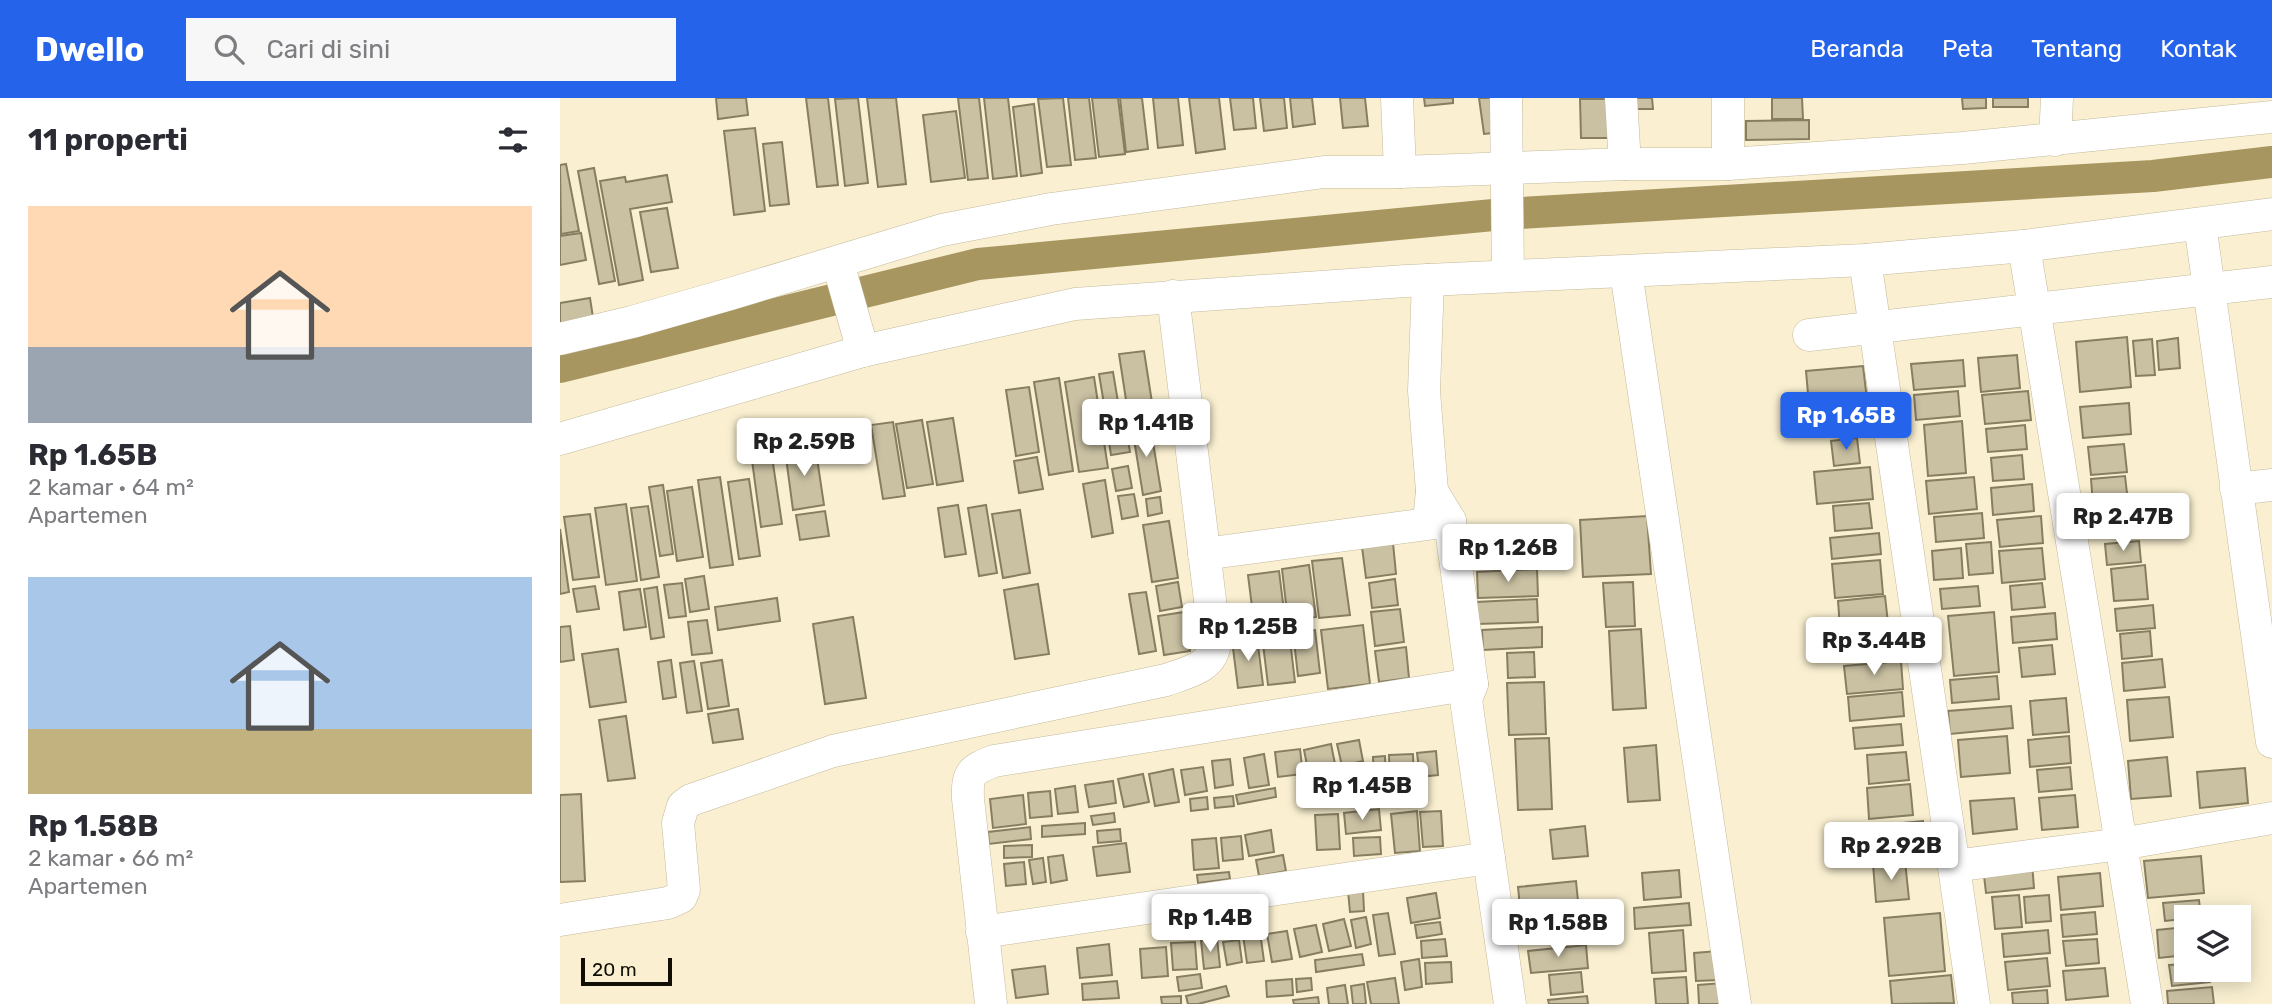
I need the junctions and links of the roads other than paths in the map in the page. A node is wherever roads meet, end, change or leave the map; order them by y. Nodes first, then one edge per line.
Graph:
1 (1397, 98) edge
2 (1506, 98) edge
3 (1621, 98) edge
4 (1728, 98) edge
5 (2057, 98) edge
6 (2224, 110) edge
7 (2272, 117) edge
8 (2055, 140) junction
9 (1625, 164) junction
10 (1728, 164) junction
11 (1507, 171) junction
12 (1400, 172) junction
13 (2272, 214) edge
14 (2200, 225) junction
15 (2024, 246) junction
16 (1865, 260) junction
17 (1520, 268) junction
18 (839, 269) junction
19 (1626, 272) junction
20 (1428, 280) junction
21 (2272, 282) edge
22 (2208, 288) junction
23 (1174, 296) junction
24 (2034, 309) junction
25 (1875, 329) junction
26 (1809, 335) dead end
27 (859, 338) junction
28 (560, 339) edge
29 (560, 439) edge
30 (2272, 485) edge
31 (2236, 489) junction
32 (1440, 522) junction
33 (1204, 554) junction
34 (2265, 651) edge
35 (1463, 691) junction
36 (2272, 742) edge
37 (2272, 818) edge
38 (2121, 844) junction
39 (1489, 858) junction
40 (1954, 866) junction
41 (560, 920) edge
42 (982, 932) junction
43 (991, 1004) edge
44 (1510, 1004) edge
45 (1735, 1004) edge
46 (1974, 1004) edge
47 (2147, 1004) edge

1 - 12 street
2 - 11 street
3 - 9 street
4 - 10 street
5 - 8 street
6 - 7 street
6 - 8 street
8 - 10 street
9 - 10 street
9 - 11 street
11 - 12 street
11 - 17 street
12 - 18 street
13 - 14 street
14 - 15 street
14 - 22 street
15 - 16 street
15 - 24 street
16 - 19 street
16 - 25 street
17 - 19 street
17 - 20 street
18 - 27 street
18 - 28 street
19 - 45 street
20 - 23 street
20 - 32 street
21 - 22 street
22 - 24 street
22 - 31 street
23 - 27 street
23 - 33 street
24 - 25 street
24 - 38 street
25 - 26 street
25 - 40 street
27 - 29 street
30 - 31 street
31 - 34 street
32 - 33 street
32 - 35 street
33 - 41 street
34 - 36 street
35 - 39 street
35 - 42 street
37 - 38 street
38 - 40 street
38 - 47 street
39 - 42 street
39 - 44 street
40 - 46 street
42 - 43 street

